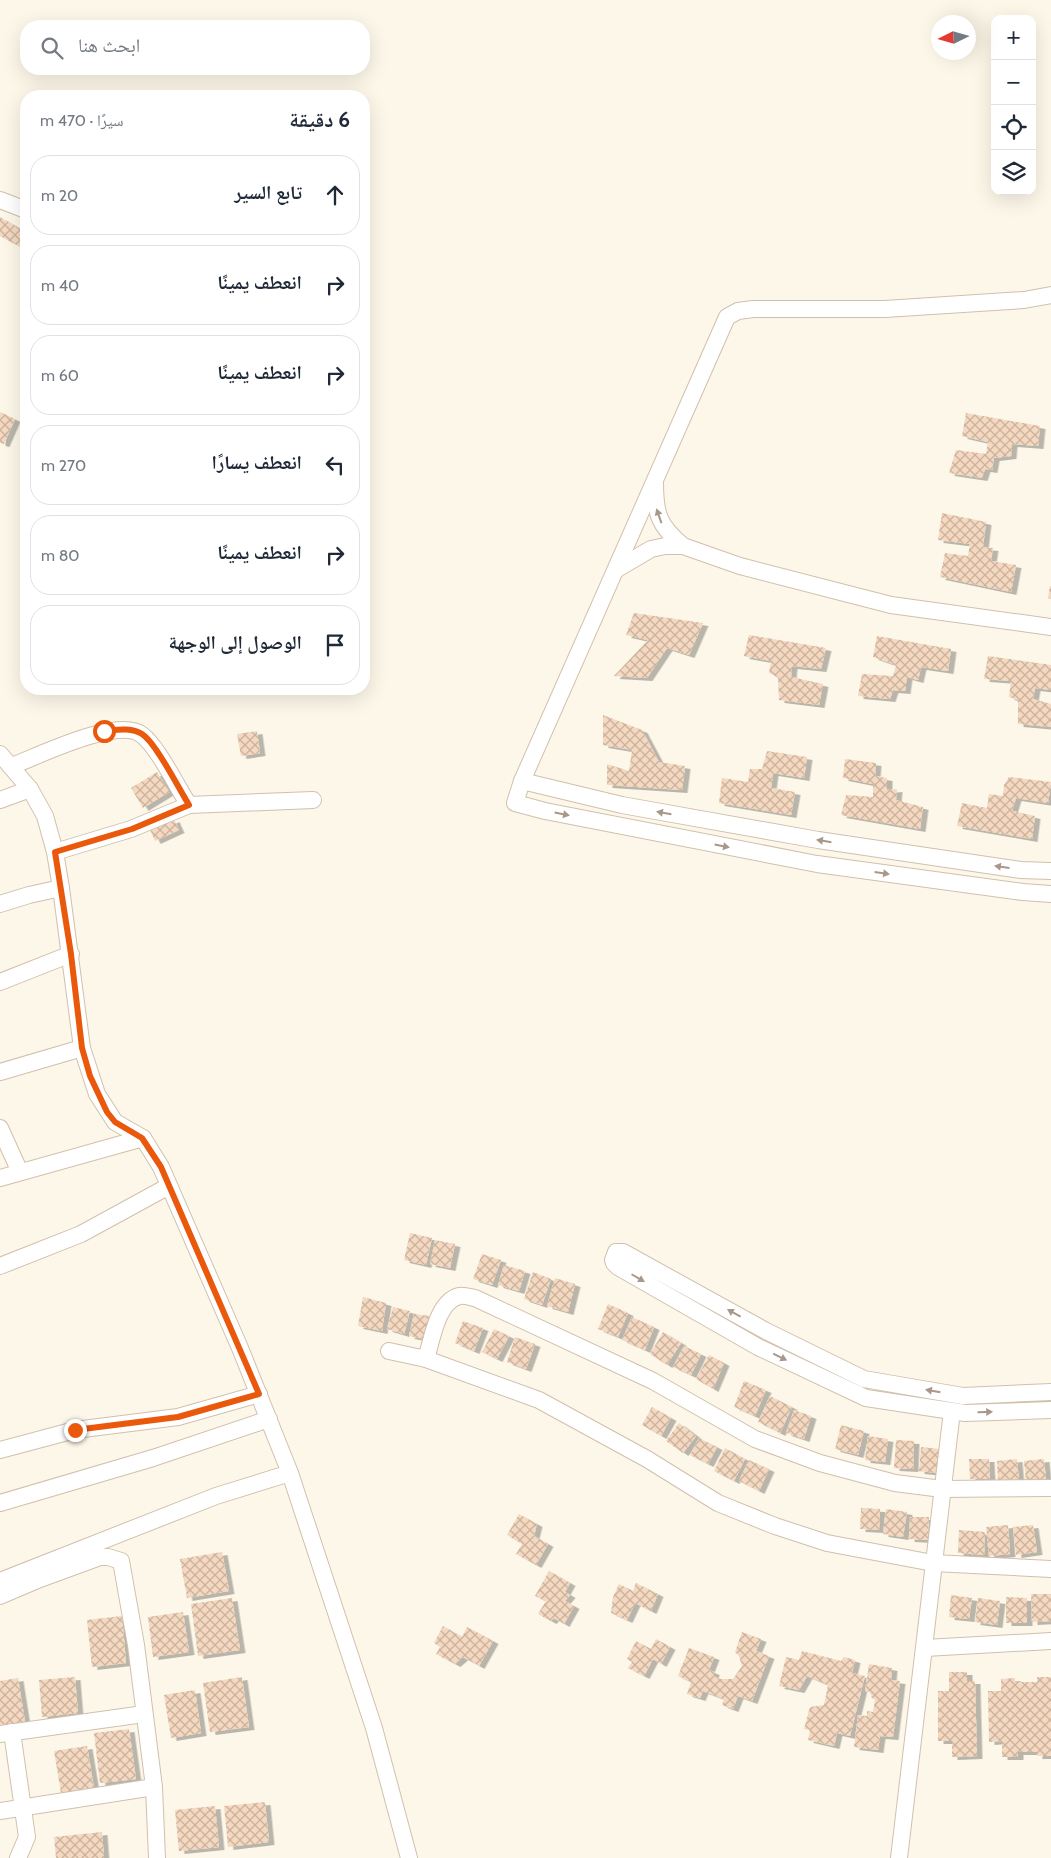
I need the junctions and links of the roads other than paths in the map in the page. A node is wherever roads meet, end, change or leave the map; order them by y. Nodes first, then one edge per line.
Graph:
1 (0, 200) edge
2 (20, 208) edge
3 (1051, 294) edge
4 (655, 478) junction
5 (683, 546) junction
6 (617, 570) junction
7 (1051, 627) edge
8 (0, 754) edge
9 (12, 766) junction
10 (522, 781) junction
11 (30, 789) junction
12 (0, 800) edge
13 (313, 800) dead end
14 (189, 805) junction
15 (55, 852) junction
16 (1051, 871) edge
17 (62, 888) junction
18 (1051, 894) edge
19 (0, 904) edge
20 (71, 954) junction
21 (0, 982) edge
22 (82, 1048) junction
23 (0, 1072) edge
24 (0, 1128) edge
25 (142, 1138) junction
26 (20, 1172) junction
27 (0, 1178) edge
28 (169, 1186) junction
29 (0, 1266) edge
30 (389, 1351) dead end
31 (426, 1359) junction
32 (1051, 1392) edge
33 (259, 1394) junction
34 (1051, 1410) edge
35 (952, 1411) junction
36 (269, 1419) junction
37 (0, 1450) edge
38 (290, 1473) junction
39 (1051, 1488) edge
40 (942, 1489) junction
41 (0, 1503) edge
42 (933, 1563) junction
43 (1051, 1568) edge
44 (0, 1582) edge
45 (0, 1596) edge
46 (1051, 1641) edge
47 (925, 1648) junction
48 (144, 1714) junction
49 (6, 1733) edge
50 (154, 1787) junction
51 (23, 1809) junction
52 (0, 1811) edge
53 (18, 1858) edge
54 (157, 1858) edge
55 (409, 1858) edge
56 (899, 1858) edge

1 - 2 street
3 - 4 street
5 -> 4 street
4 - 6 street
5 - 6 street
5 - 7 street
6 - 10 street
8 - 9 street
9 - 11 street
9 - 14 street
16 -> 10 street
10 -> 18 street
11 - 12 street
11 - 15 street
13 - 14 street
14 - 15 street
15 - 17 street
17 - 19 street
17 - 20 street
20 - 21 street
20 - 22 street
22 - 23 street
22 - 25 street
24 - 26 street
25 - 26 street
25 - 28 street
26 - 27 street
28 - 29 street
28 - 33 street
30 - 31 street
31 - 40 street
31 - 42 street
32 -> 35 street
33 - 36 street
33 - 37 street
35 -> 34 street
35 - 40 street
36 - 38 street
36 - 41 street
38 - 44 street
38 - 55 street
39 - 40 street
40 - 42 street
42 - 43 street
42 - 47 street
45 - 48 street
46 - 47 street
47 - 56 street
48 - 49 street
48 - 50 street
49 - 51 street
50 - 51 street
50 - 54 street
51 - 52 street
51 - 53 street

